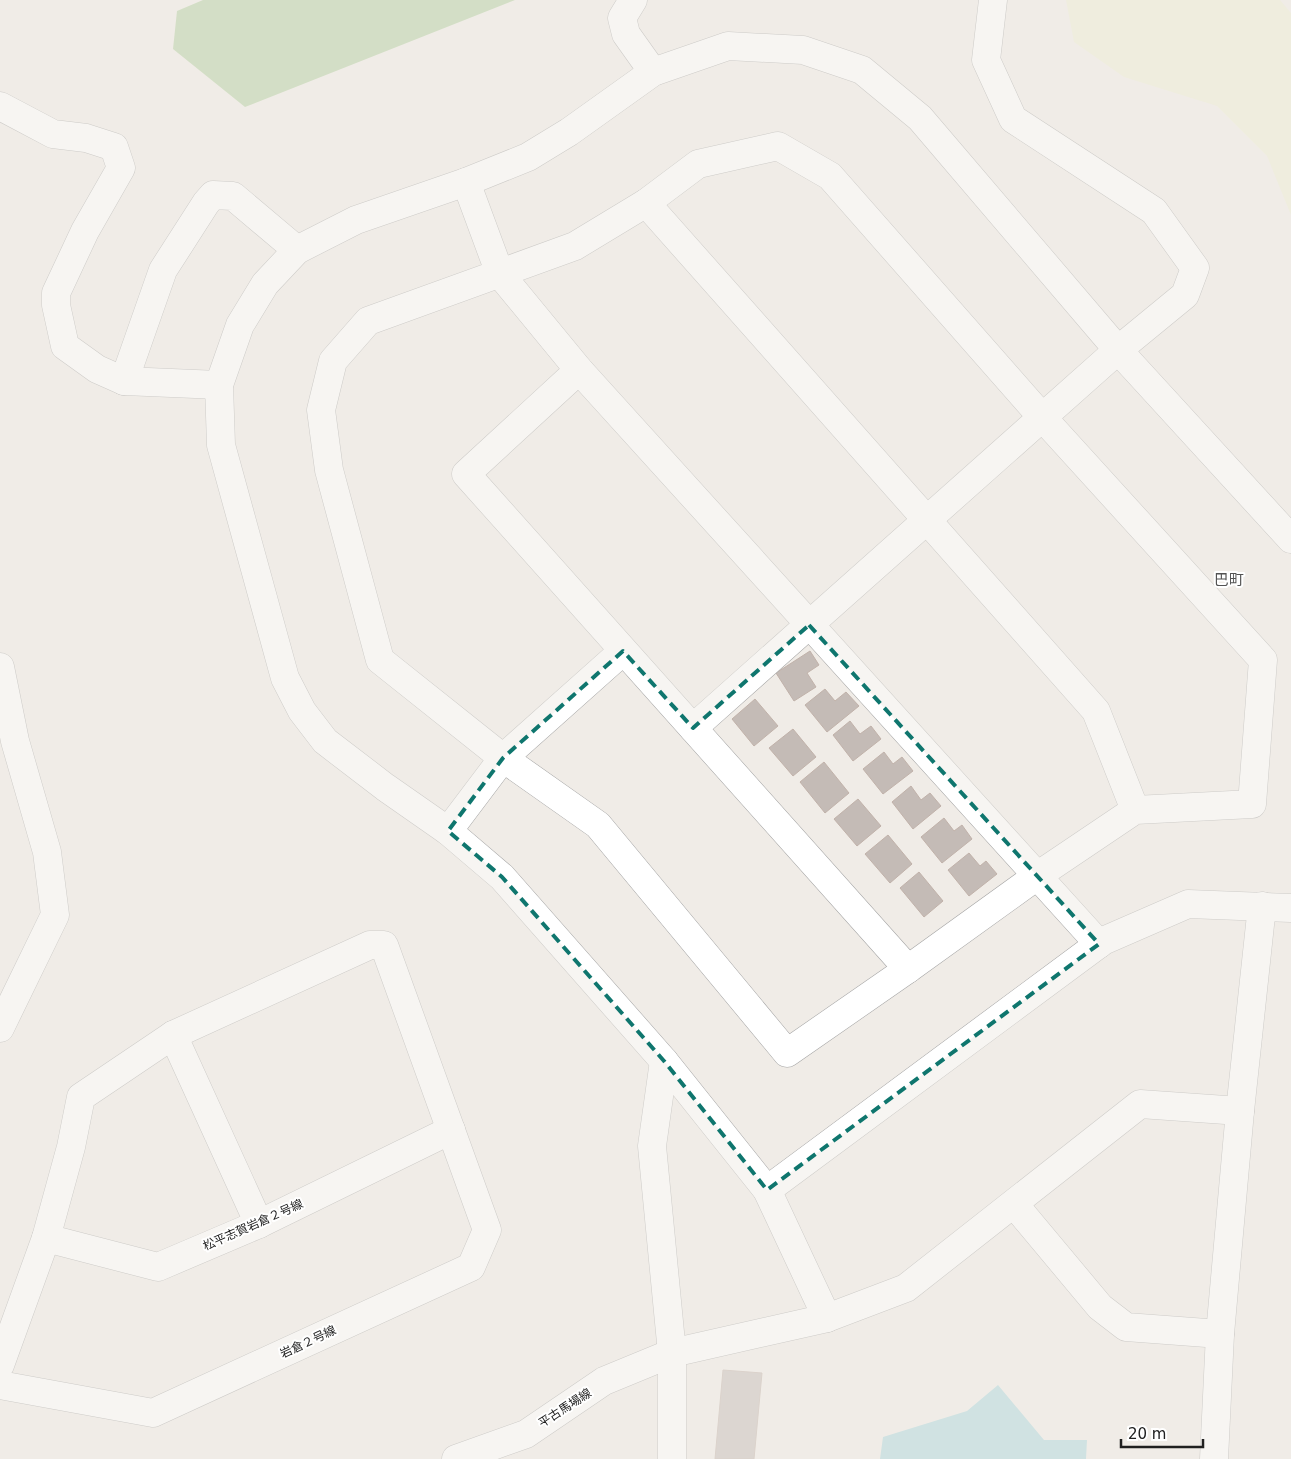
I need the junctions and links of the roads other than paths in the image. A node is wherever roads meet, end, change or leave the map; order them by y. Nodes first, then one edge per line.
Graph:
1 (633, 0) edge
2 (994, 0) edge
3 (653, 72) junction
4 (0, 106) edge
5 (466, 182) junction
6 (646, 203) junction
7 (297, 250) junction
8 (500, 274) junction
9 (1118, 350) junction
10 (579, 370) junction
11 (124, 381) junction
12 (219, 385) junction
13 (1042, 417) junction
14 (928, 520) junction
15 (1291, 539) edge
16 (809, 625) junction
17 (623, 651) junction
18 (0, 667) edge
19 (693, 728) junction
20 (503, 758) junction
21 (1135, 810) junction
22 (448, 831) junction
23 (1037, 876) junction
24 (1262, 906) junction
25 (1291, 908) edge
26 (1099, 944) junction
27 (908, 969) junction
28 (0, 1028) edge
29 (173, 1036) junction
30 (664, 1061) junction
31 (1240, 1111) junction
32 (451, 1130) junction
33 (767, 1190) junction
34 (1014, 1204) junction
35 (259, 1224) junction
36 (46, 1238) junction
37 (828, 1318) junction
38 (1220, 1334) junction
39 (672, 1353) junction
40 (0, 1365) edge
41 (0, 1385) edge
42 (456, 1459) edge
43 (672, 1459) edge
44 (1214, 1459) edge

1 - 3 street
2 - 9 street
3 - 5 street
3 - 9 street
4 - 11 street
5 - 7 street
5 - 8 street
6 - 8 street
6 - 13 street
6 - 14 street
7 - 11 street
7 - 12 street
8 - 10 street
8 - 20 street
9 - 13 street
9 - 15 street
10 - 16 street
10 - 17 street
11 - 12 street
12 - 22 street
13 - 14 street
13 - 21 street
14 - 16 street
14 - 21 street
16 - 19 street
16 - 23 street
17 - 19 street
17 - 20 street
18 - 28 street
19 - 27 street
20 - 22 street
20 - 27 street
21 - 23 street
22 - 30 street
23 - 26 street
23 - 27 street
24 - 25 street
24 - 26 street
24 - 31 street
26 - 33 street
29 - 32 street, 岩倉２号線
29 - 35 street
29 - 36 street
30 - 33 street
30 - 39 street
31 - 34 street, 平古馬場線
31 - 38 street
32 - 35 street, 松平志賀岩倉２号線
32 - 41 street, 岩倉２号線
33 - 37 street
34 - 37 street, 平古馬場線
34 - 38 street
35 - 36 street, 松平志賀岩倉２号線
36 - 40 street
37 - 39 street, 平古馬場線
38 - 44 street
39 - 42 street, 平古馬場線
39 - 43 street

